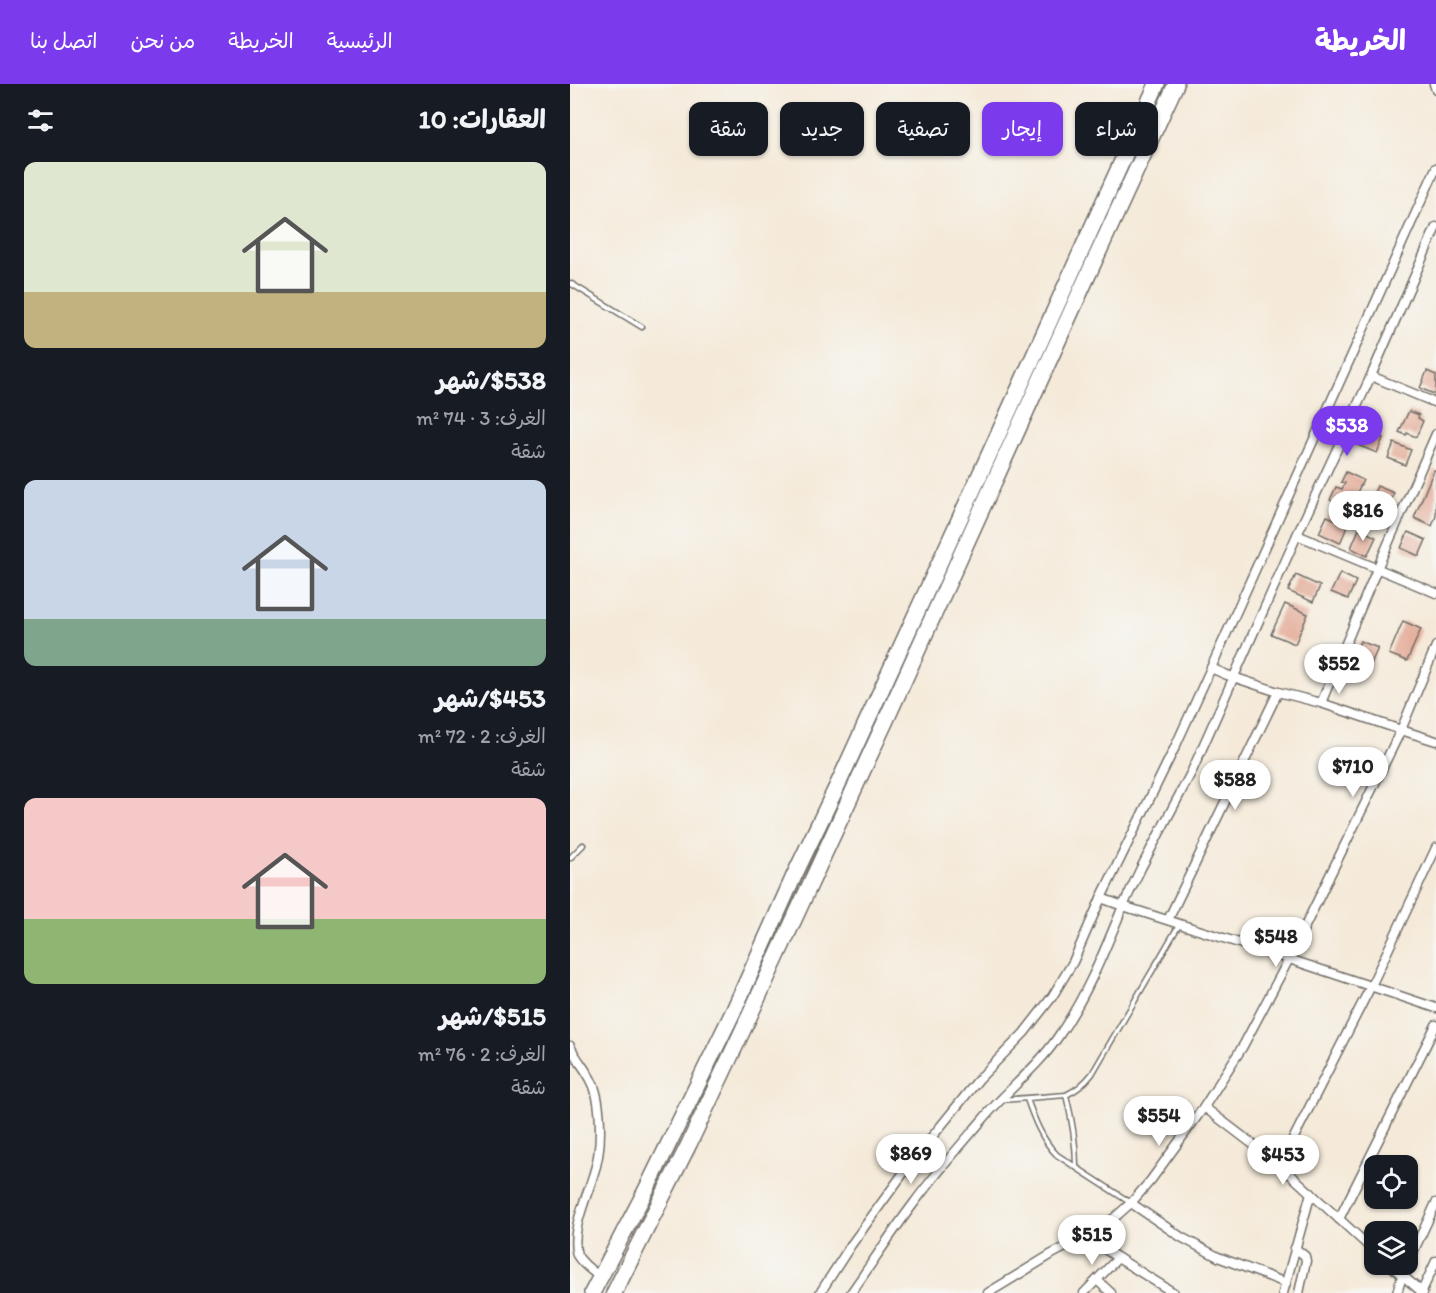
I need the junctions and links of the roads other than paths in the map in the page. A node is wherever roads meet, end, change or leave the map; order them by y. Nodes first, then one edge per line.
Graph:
1 (1157, 84) edge
2 (1176, 84) edge
3 (1434, 84) edge
4 (1436, 90) edge
5 (1436, 168) edge
6 (1436, 227) edge
7 (570, 283) edge
8 (642, 327) dead end
9 (1371, 376) junction
10 (1436, 403) edge
11 (1436, 434) edge
12 (1297, 535) junction
13 (1377, 569) junction
14 (1436, 593) edge
15 (1436, 646) edge
16 (1211, 668) junction
17 (1234, 677) junction
18 (1278, 692) junction
19 (1321, 703) junction
20 (1401, 730) junction
21 (1436, 741) edge
22 (583, 845) dead end
23 (1436, 848) edge
24 (570, 858) edge
25 (1101, 898) junction
26 (1123, 906) junction
27 (1168, 920) junction
28 (1179, 923) junction
29 (1289, 959) junction
30 (1371, 986) junction
31 (1436, 1008) edge
32 (1436, 1025) edge
33 (570, 1046) edge
34 (1066, 1095) junction
35 (1027, 1099) junction
36 (1000, 1100) junction
37 (1204, 1107) junction
38 (1280, 1165) junction
39 (1077, 1167) junction
40 (1311, 1193) junction
41 (1131, 1203) junction
42 (1436, 1203) edge
43 (1339, 1220) junction
44 (1086, 1236) junction
45 (1364, 1242) edge
46 (1295, 1248) junction
47 (1118, 1258) junction
48 (1436, 1260) edge
49 (1402, 1276) junction
50 (600, 1277) junction
51 (1096, 1280) junction
52 (1286, 1283) junction
53 (617, 1291) edge
54 (592, 1293) edge
55 (820, 1293) edge
56 (851, 1293) edge
57 (988, 1293) edge
58 (1084, 1293) edge
59 (1111, 1293) edge
60 (1174, 1293) edge
61 (1282, 1293) edge
62 (1299, 1293) edge
63 (1397, 1293) edge
64 (1422, 1293) edge

1 - 50 highway
2 - 53 highway
3 - 4 street
5 - 16 street
6 - 9 street
7 - 8 lane
9 - 10 street
9 - 12 street
11 - 13 street
12 - 13 street
12 - 17 street
13 - 14 street
13 - 19 street
15 - 20 street
16 - 17 street
16 - 25 street
17 - 18 street
17 - 26 street
18 - 19 street
18 - 27 street
19 - 20 street
20 - 21 street
20 - 29 street
22 - 24 lane
23 - 30 street
25 - 26 street
25 - 55 street
26 - 27 street
26 - 36 street
27 - 28 street
28 - 29 street
28 - 34 lane
29 - 30 street
29 - 37 street
30 - 31 street
30 - 38 street
32 - 43 street
33 - 50 street
34 - 35 lane
34 - 39 lane
35 - 36 lane
35 - 39 lane
36 - 56 street
37 - 38 street
37 - 41 street
38 - 40 street
39 - 41 lane
40 - 43 street
40 - 46 street
41 - 44 street
41 - 52 street
42 - 49 street
43 - 45 street
44 - 47 street
44 - 57 street
46 - 52 street
46 - 62 street
47 - 51 street
47 - 60 street
48 - 64 street
49 - 63 street
49 - 64 street
50 - 54 highway
51 - 58 street
51 - 59 street
52 - 61 street

